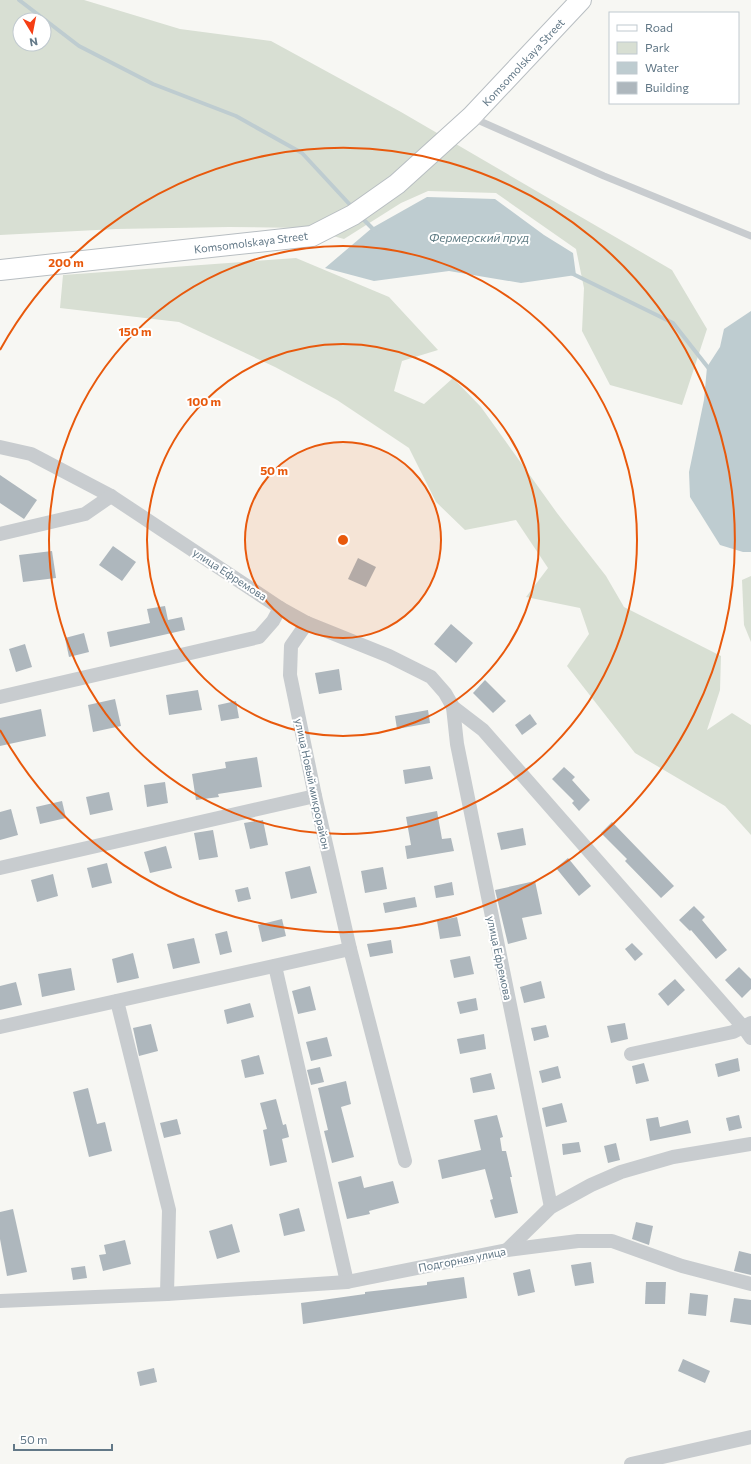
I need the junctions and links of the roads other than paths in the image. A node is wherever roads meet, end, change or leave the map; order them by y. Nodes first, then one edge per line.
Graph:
1 (581, 0) edge
2 (471, 117) junction
3 (751, 236) edge
4 (0, 270) edge
5 (0, 447) edge
6 (111, 496) junction
7 (0, 534) edge
8 (280, 608) junction
9 (307, 623) junction
10 (0, 697) edge
11 (453, 707) junction
12 (315, 796) junction
13 (0, 868) edge
14 (350, 949) junction
15 (275, 966) junction
16 (117, 1001) junction
17 (0, 1027) edge
18 (749, 1030) edge
19 (630, 1054) dead end
20 (751, 1144) edge
21 (405, 1161) dead end
22 (551, 1207) junction
23 (507, 1250) junction
24 (348, 1282) junction
25 (751, 1284) edge
26 (167, 1294) junction
27 (0, 1299) edge
28 (751, 1437) edge
29 (630, 1464) edge

1 - 2 street, Komsomolskaya Street
2 - 3 lane
2 - 4 street, Komsomolskaya Street
5 - 6 street, улица Ефремова
6 - 7 street
6 - 8 street, улица Ефремова
8 - 9 street, улица Ефремова
8 - 10 street
9 - 11 street, улица Ефремова
9 - 12 street, улица Новый микрорайон
11 - 18 street, улица Ефремова
11 - 22 street, улица Ефремова
12 - 13 street
12 - 14 street, улица Новый микрорайон
14 - 15 street
14 - 21 street, улица Новый микрорайон
15 - 16 street
15 - 24 street
16 - 17 street
16 - 26 street
18 - 19 street
20 - 22 street
22 - 23 street
23 - 24 street, Подгорная улица
23 - 25 street, Подгорная улица
24 - 26 street, Подгорная улица
26 - 27 street, Подгорная улица
28 - 29 street

